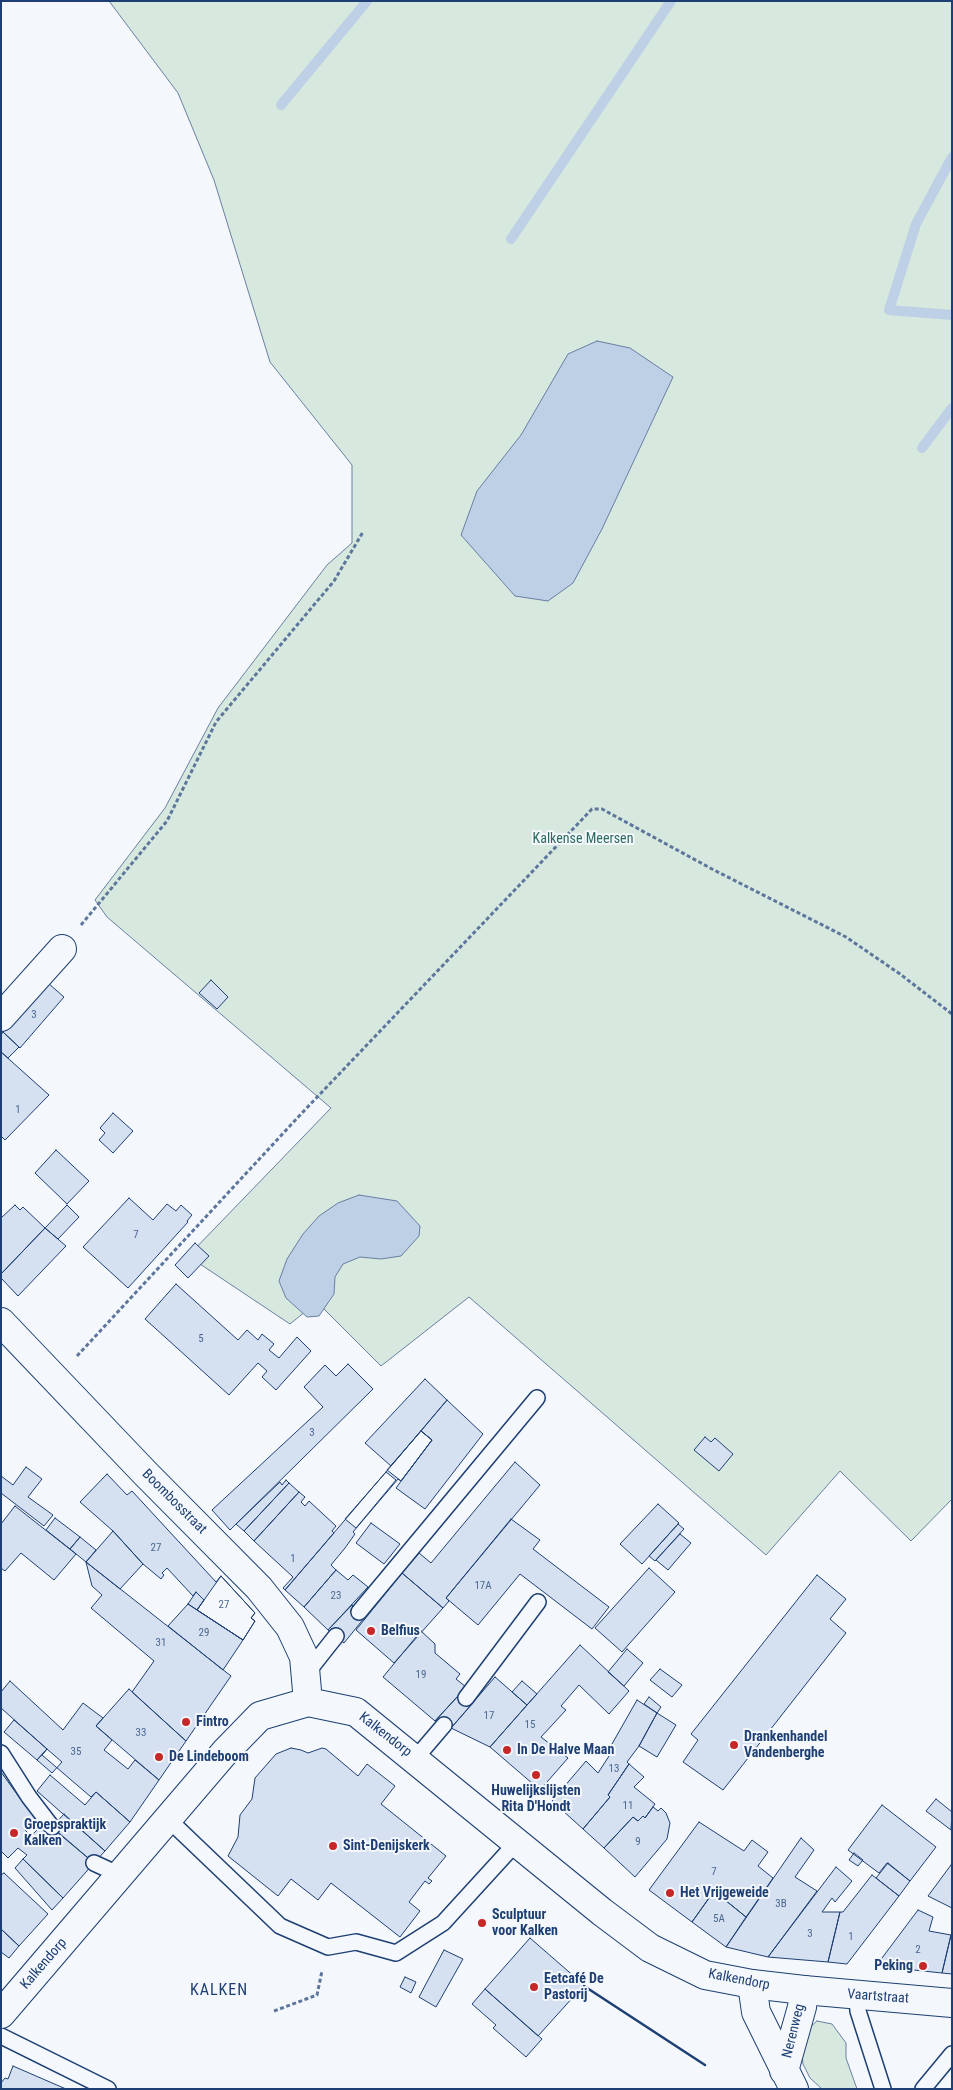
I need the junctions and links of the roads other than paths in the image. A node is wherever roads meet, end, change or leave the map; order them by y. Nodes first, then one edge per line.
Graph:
1 (62, 949) road end
2 (1, 1017) edge
3 (1, 1322) edge
4 (537, 1398) dead end
5 (538, 1602) dead end
6 (359, 1612) dead end
7 (336, 1636) dead end
8 (306, 1674) junction
9 (466, 1698) dead end
10 (308, 1702) junction
11 (444, 1725) dead end
12 (1, 1753) edge
13 (415, 1759) junction
14 (168, 1819) junction
15 (52, 1826) dead end
16 (518, 1842) junction
17 (94, 1863) dead end
18 (120, 1875) junction
19 (752, 1984) junction
20 (804, 1990) junction
21 (857, 1996) junction
22 (952, 2003) edge
23 (1, 2014) edge
24 (1, 2036) edge
25 (952, 2054) edge
26 (789, 2080) edge
27 (108, 2089) edge
28 (883, 2089) edge
29 (923, 2089) edge

1 - 2 main road
3 - 8 main road, Boombosstraat
4 - 6 lane
5 - 9 lane
7 - 8 lane
8 - 10 main road, Boombosstraat
10 - 13 main road, Kalkendorp
10 - 14 main road, Kalkendorp
11 - 13 lane
12 - 15 lane
13 - 16 main road, Kalkendorp
14 - 16 lane
14 - 18 main road, Kalkendorp
16 - 19 main road, Kalkendorp
17 - 18 lane
18 - 23 main road, Kalkendorp
19 - 20 main road, Kalkendorp
19 - 26 main road, Nerenweg
20 - 21 main road, Vaartstraat
20 - 26 main road, Nerenweg
21 - 22 main road, Vaartstraat
21 - 28 lane
24 - 27 lane
25 - 29 lane

